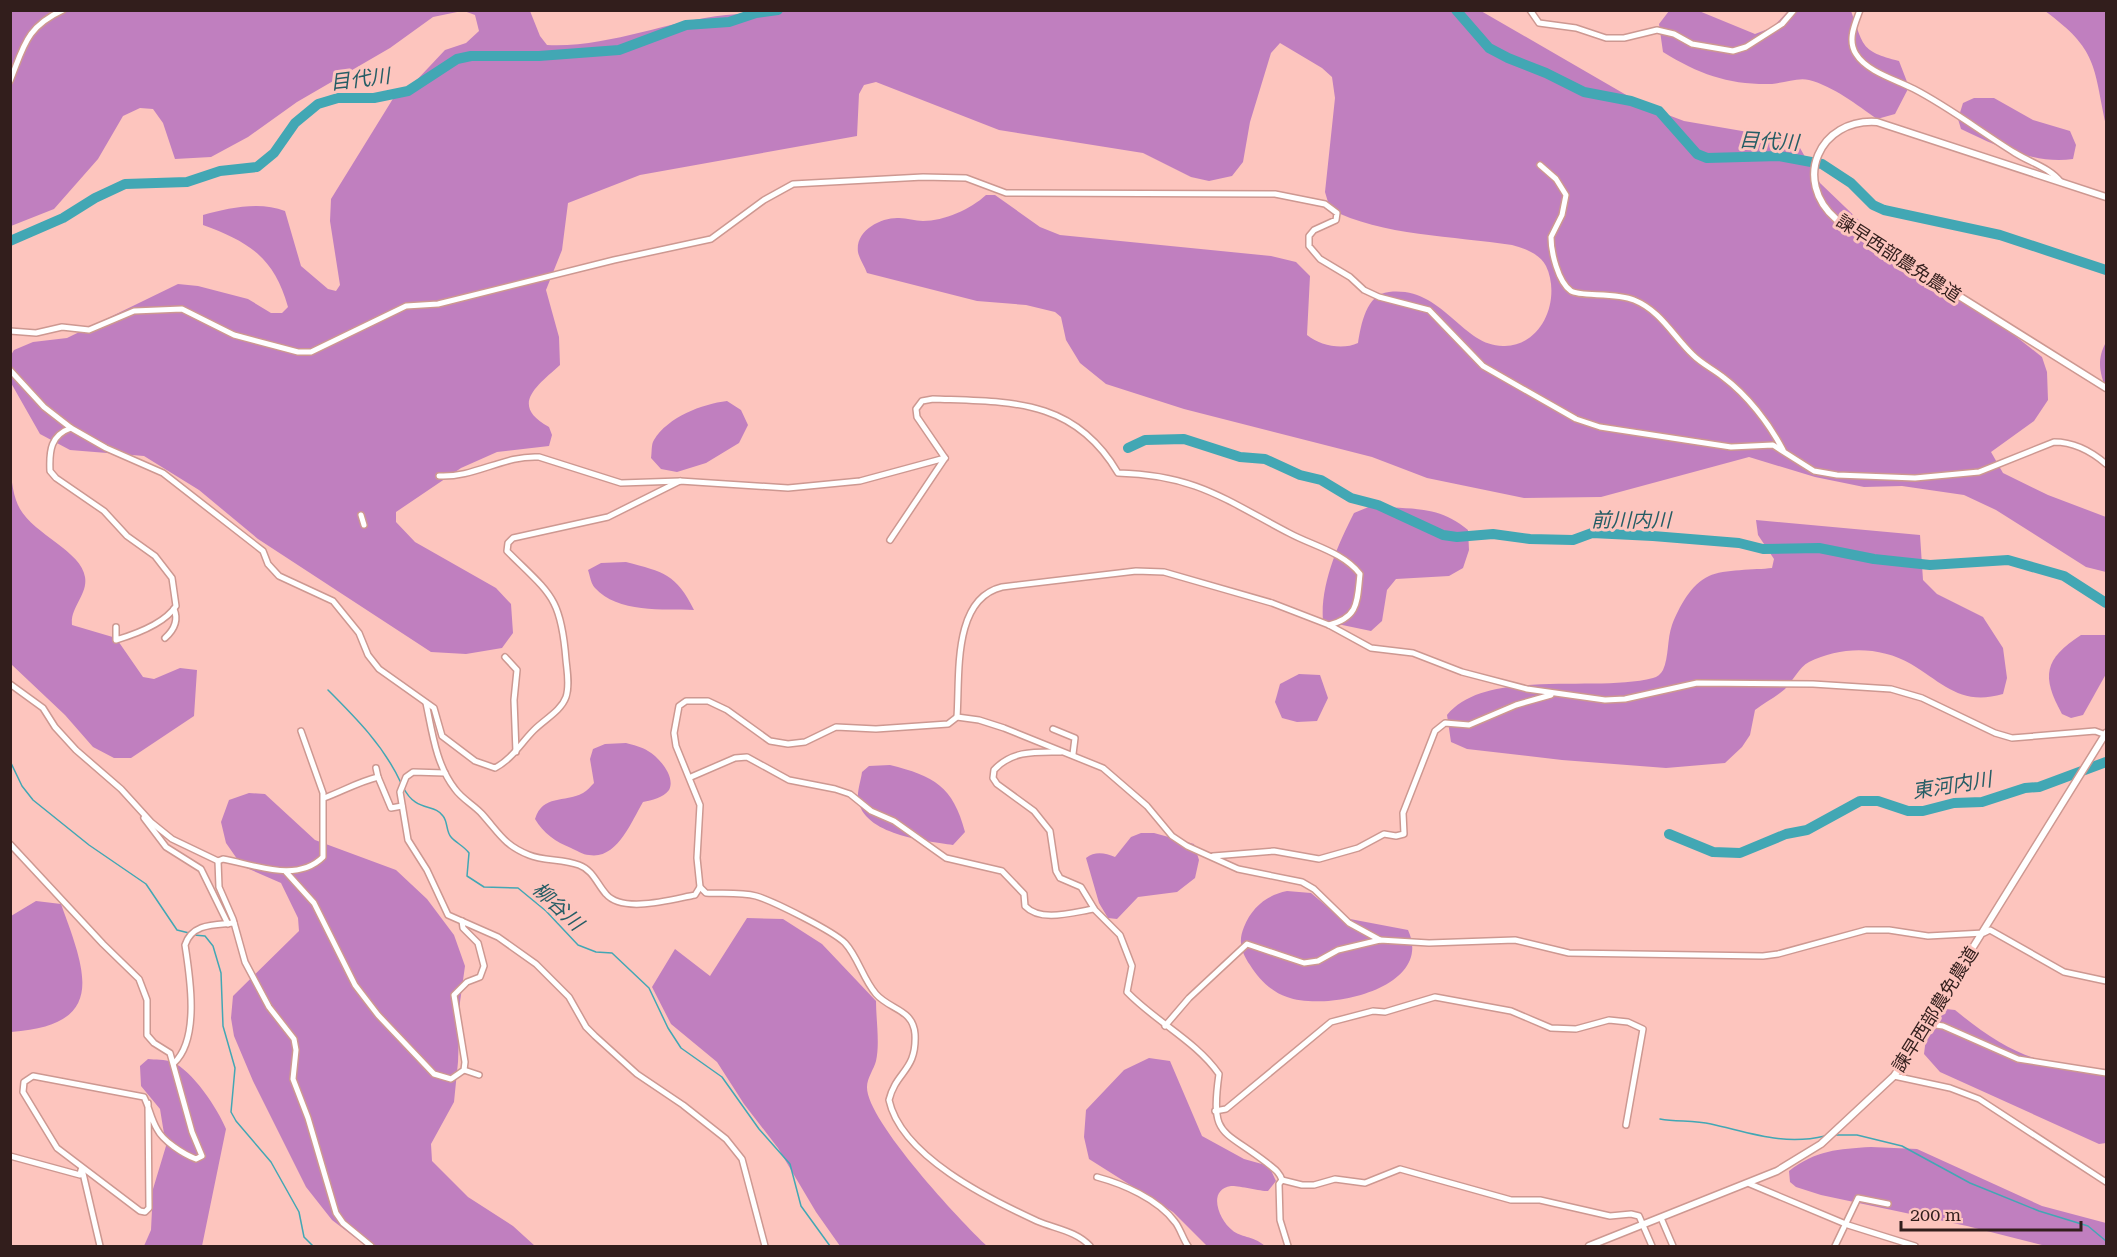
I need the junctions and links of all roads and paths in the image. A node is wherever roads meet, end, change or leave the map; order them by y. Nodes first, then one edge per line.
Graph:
1 (63, 10) edge
2 (1530, 10) edge
3 (1794, 10) edge
4 (1860, 10) edge
5 (10, 81) edge
6 (1540, 165) dead end
7 (2061, 182) junction
8 (2106, 196) edge
9 (10, 331) edge
10 (10, 370) edge
11 (2106, 388) edge
12 (71, 428) junction
13 (1785, 454) junction
14 (945, 458) junction
15 (2106, 464) edge
16 (439, 476) dead end
17 (680, 481) junction
18 (361, 515) dead end
19 (364, 525) dead end
20 (890, 540) dead end
21 (174, 609) junction
22 (1329, 625) junction
23 (116, 627) dead end
24 (165, 638) dead end
25 (506, 657) dead end
26 (10, 684) edge
27 (1554, 694) junction
28 (426, 703) junction
29 (957, 717) junction
30 (1053, 729) dead end
31 (301, 731) dead end
32 (2106, 735) edge
33 (516, 752) junction
34 (1065, 752) junction
35 (1073, 754) junction
36 (376, 768) dead end
37 (445, 773) junction
38 (378, 777) junction
39 (691, 777) junction
40 (324, 798) junction
41 (402, 806) junction
42 (142, 813) junction
43 (10, 844) edge
44 (1211, 857) junction
45 (218, 861) junction
46 (286, 872) junction
47 (700, 887) junction
48 (1094, 909) junction
49 (462, 921) junction
50 (231, 923) junction
51 (1984, 933) junction
52 (1380, 939) junction
53 (2106, 981) edge
54 (1929, 1024) junction
55 (1165, 1026) junction
56 (174, 1063) junction
57 (464, 1070) junction
58 (2106, 1073) edge
59 (478, 1075) dead end
60 (1894, 1076) junction
61 (148, 1103) junction
62 (1215, 1111) junction
63 (1626, 1125) dead end
64 (10, 1156) edge
65 (81, 1168) junction
66 (1097, 1177) dead end
67 (1282, 1180) junction
68 (2106, 1182) edge
69 (1750, 1184) junction
70 (1888, 1204) dead end
71 (1661, 1218) junction
72 (1845, 1224) junction
73 (1644, 1225) junction
74 (100, 1246) edge
75 (371, 1246) edge
76 (765, 1246) edge
77 (1090, 1246) edge
78 (1188, 1246) edge
79 (1288, 1246) edge
80 (1589, 1246) edge
81 (1652, 1246) edge
82 (1674, 1246) edge
83 (1835, 1246) edge
84 (1915, 1246) edge

1 - 5 street
2 - 3 street
4 - 7 street
6 - 13 street
7 - 8 street, 諫早西部農免農道
7 - 11 street, 諫早西部農免農道
9 - 13 street
10 - 12 street
12 - 21 street
12 - 28 street
13 - 15 street
14 - 17 street
14 - 20 street
14 - 22 street
16 - 17 street
17 - 33 street
18 - 19 street
21 - 23 street
21 - 24 street
22 - 27 street
22 - 29 street
25 - 33 street
26 - 42 street
27 - 32 street
27 - 44 street
28 - 33 street
28 - 37 street
29 - 34 street
29 - 39 street
30 - 35 street
31 - 40 street
32 - 51 street, 諫早西部農免農道
34 - 35 street
34 - 48 street
35 - 44 street
36 - 38 street
37 - 41 street
37 - 47 street
38 - 40 street
38 - 41 street
39 - 47 street
39 - 48 street
40 - 46 street
41 - 49 street
42 - 45 street
42 - 50 street
43 - 56 street
44 - 52 street
45 - 46 street
45 - 50 street
46 - 57 street
47 - 77 street
48 - 55 street
49 - 57 street
49 - 76 street
50 - 56 street
50 - 75 street
51 - 52 street
51 - 53 street
51 - 54 street, 諫早西部農免農道
52 - 55 street
54 - 58 street
54 - 60 street, 諫早西部農免農道
55 - 62 street
56 - 61 street
57 - 59 street
60 - 68 street
60 - 69 street, 諫早西部農免農道
61 - 65 street
61 - 65 street
62 - 63 street
62 - 67 street
64 - 65 street
65 - 74 street
66 - 78 street
67 - 73 street
67 - 79 street
69 - 71 street, 諫早西部農免農道
69 - 72 street
70 - 72 street
71 - 73 street, 諫早西部農免農道
71 - 82 street
72 - 83 street
72 - 84 street
73 - 80 street, 諫早西部農免農道
73 - 81 street

